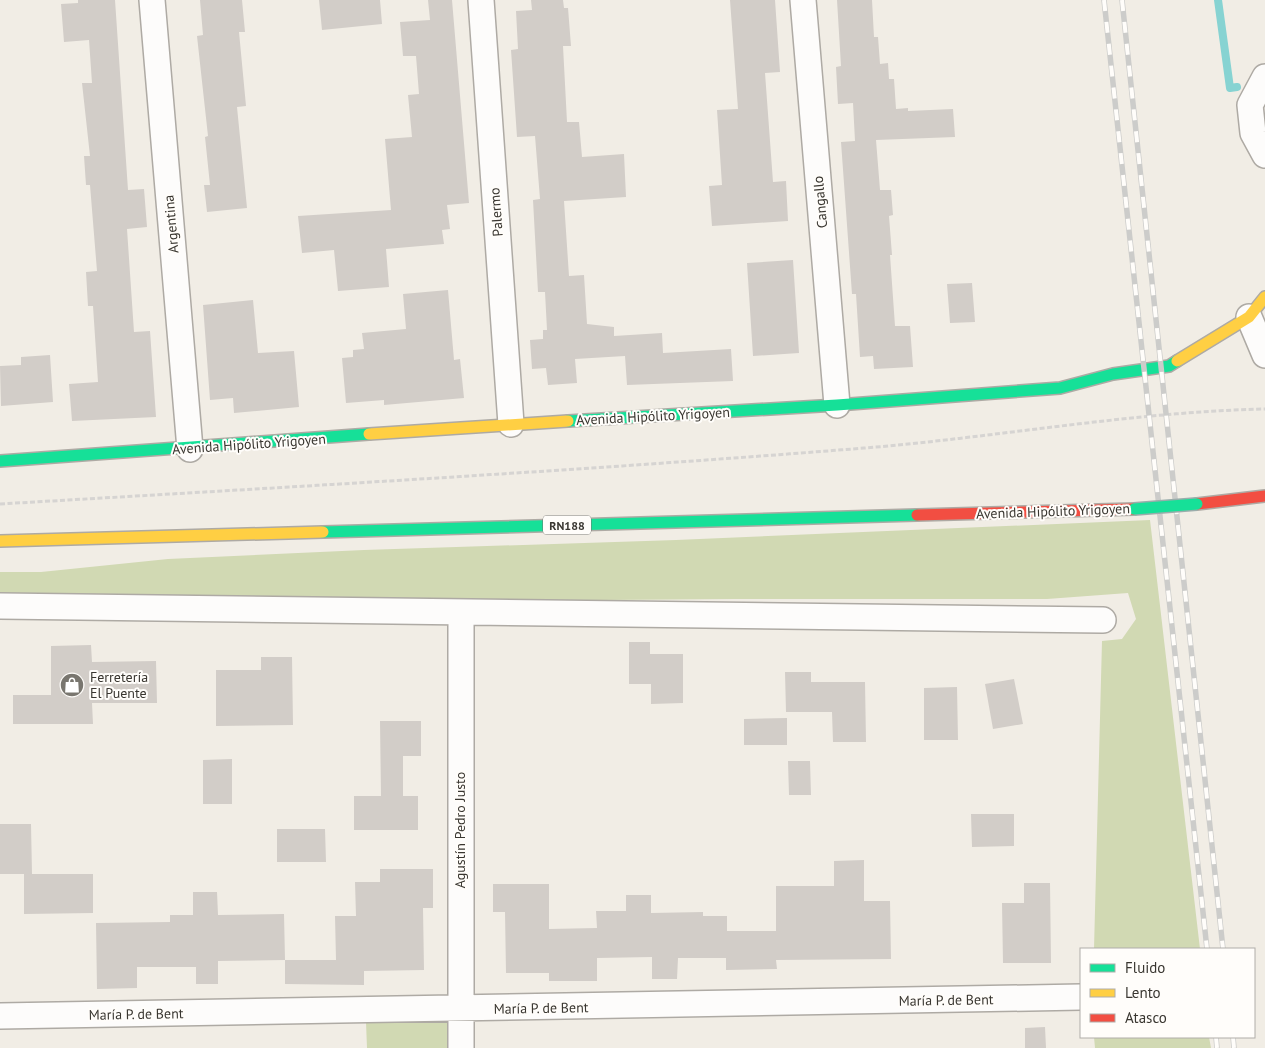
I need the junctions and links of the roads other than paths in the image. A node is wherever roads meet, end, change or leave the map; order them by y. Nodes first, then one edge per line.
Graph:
1 (152, 0) edge
2 (481, 0) edge
3 (803, 0) edge
4 (1265, 77) edge
5 (1265, 156) edge
6 (1265, 297) edge
7 (1249, 317) junction
8 (1265, 355) edge
9 (837, 405) junction
10 (511, 424) junction
11 (190, 449) junction
12 (0, 461) edge
13 (1265, 496) edge
14 (0, 541) edge
15 (0, 606) edge
16 (461, 612) junction
17 (1103, 620) dead end
18 (1080, 997) edge
19 (460, 1010) junction
20 (0, 1016) edge
21 (461, 1048) edge

1 - 11 street, Argentina
2 - 10 street, Palermo
3 - 9 street, Cangallo
4 - 5 street
6 - 7 street, Avenida Hipólito Yrigoyen
7 - 8 street
7 - 9 street, Avenida Hipólito Yrigoyen
9 - 10 street, Avenida Hipólito Yrigoyen
10 - 11 street, Avenida Hipólito Yrigoyen
11 - 12 street, Avenida Hipólito Yrigoyen
13 - 14 street, Avenida Hipólito Yrigoyen / RN188, bridge
15 - 16 street
16 - 17 street
16 - 19 street, Agustín Pedro Justo
18 - 19 street, María P. de Bent
19 - 20 street, María P. de Bent
19 - 21 street, Agustín Pedro Justo

